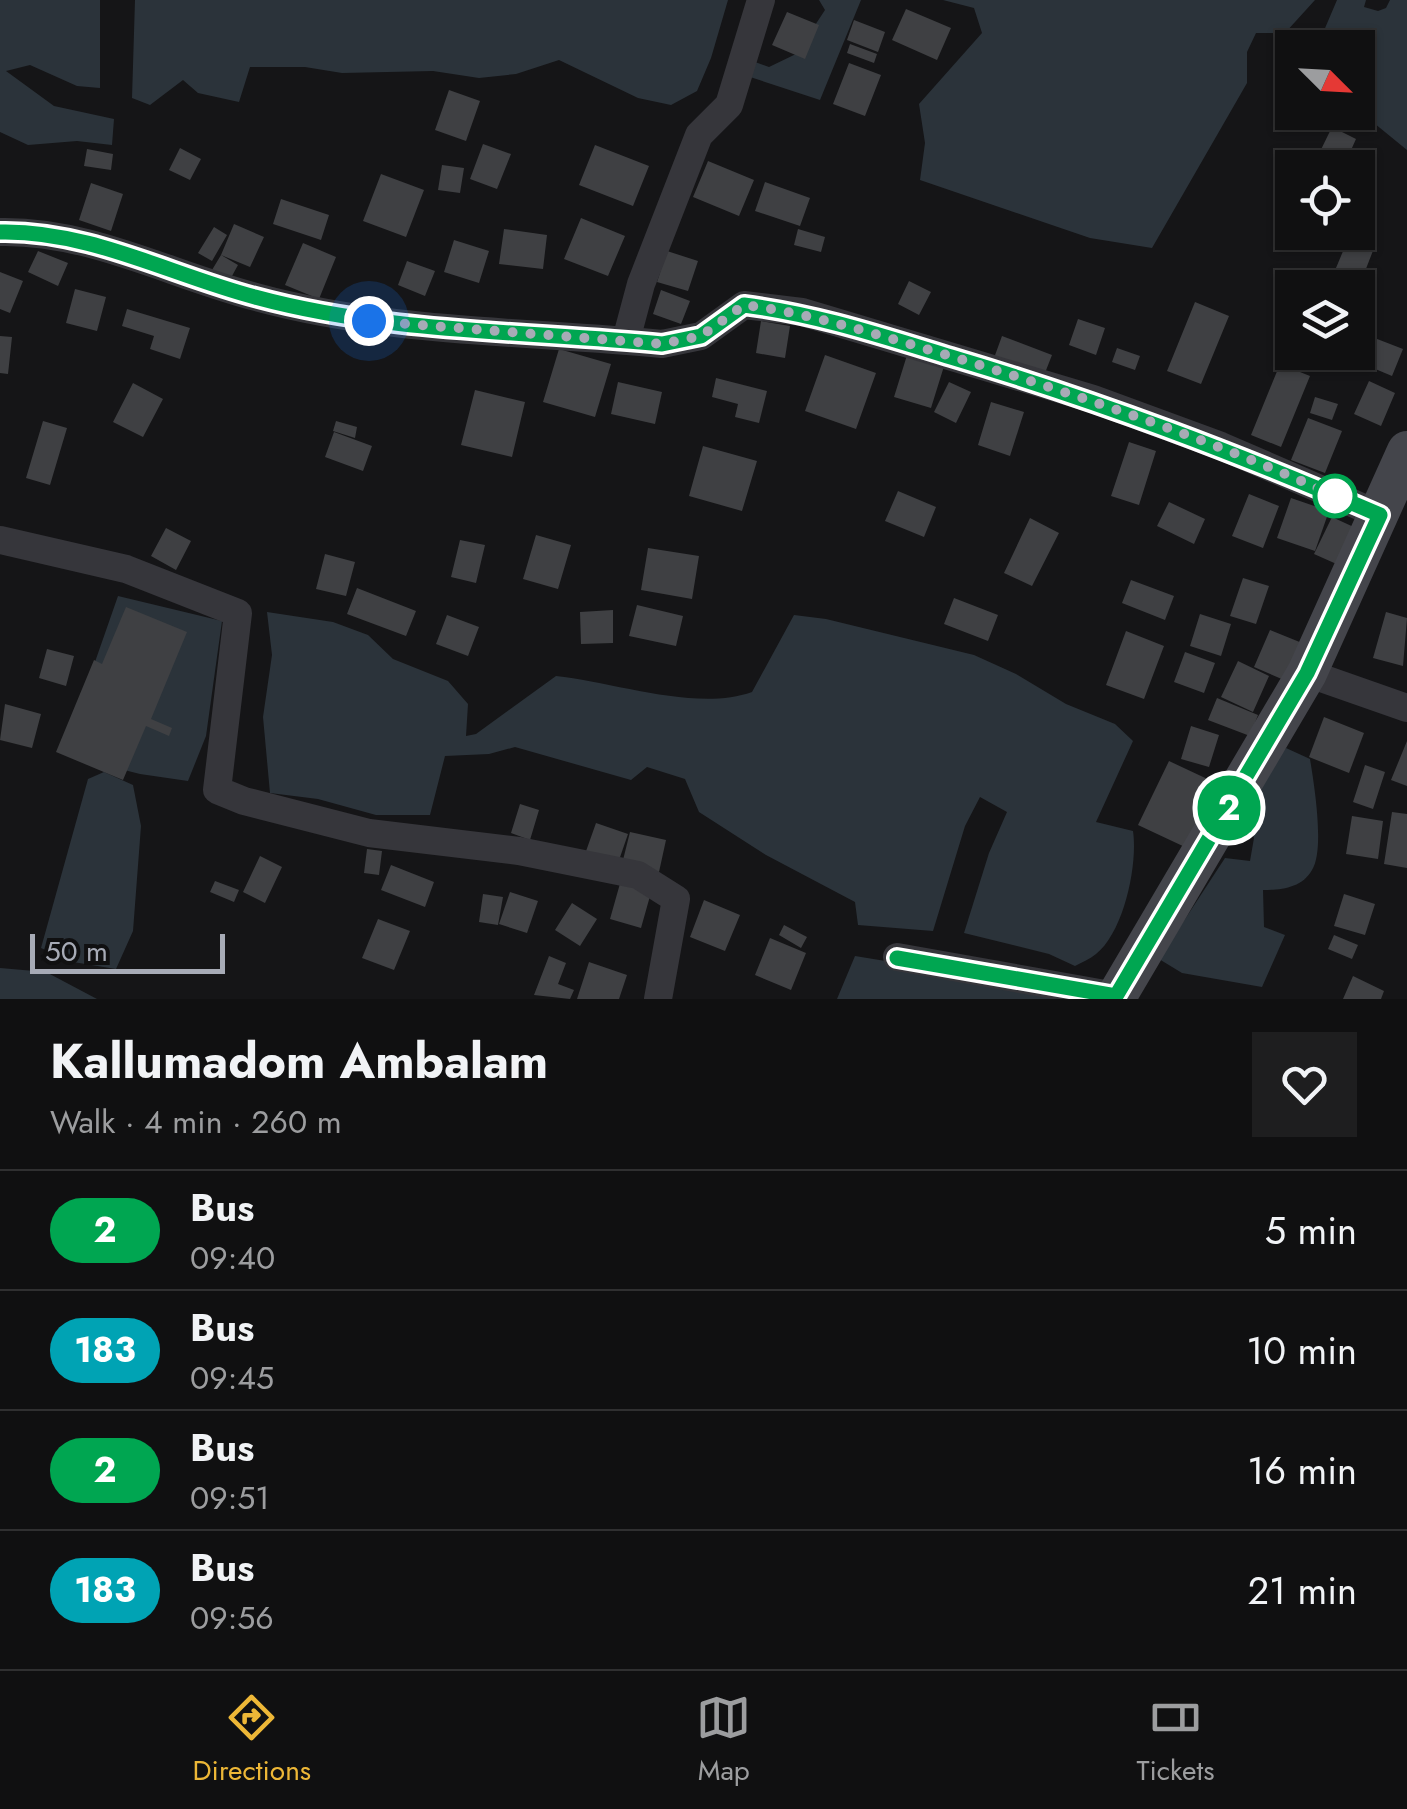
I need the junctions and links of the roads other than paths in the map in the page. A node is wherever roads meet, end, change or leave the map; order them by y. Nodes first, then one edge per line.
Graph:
1 (761, 0) edge
2 (0, 232) edge
3 (626, 340) junction
4 (1396, 486) edge
5 (0, 540) edge
6 (1307, 673) junction
7 (1407, 708) edge
8 (897, 958) dead end
9 (1116, 998) edge
10 (658, 999) edge

1 - 3 street
2 - 3 street
3 - 4 street
4 - 6 street
5 - 10 street
6 - 7 street
6 - 9 street
8 - 9 street

